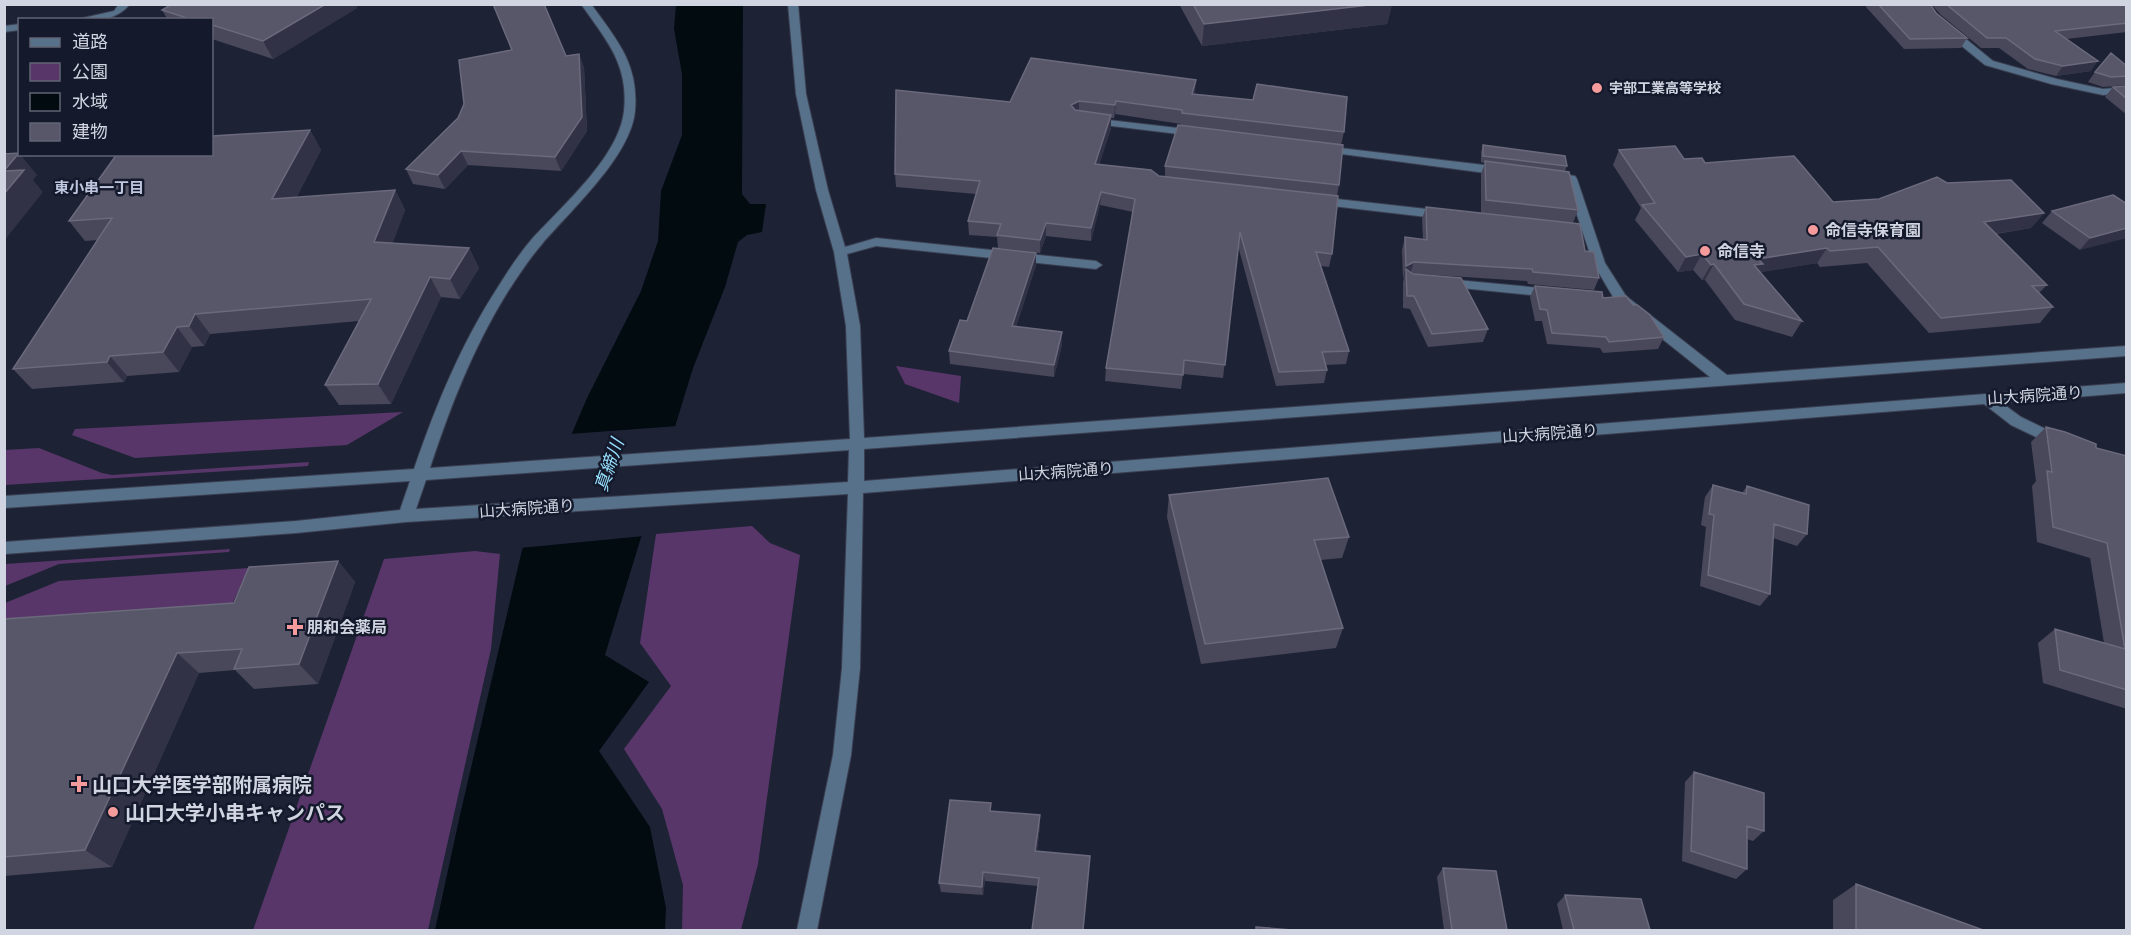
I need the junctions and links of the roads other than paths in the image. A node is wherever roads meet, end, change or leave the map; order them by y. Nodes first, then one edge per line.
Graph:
1 (125, 4) edge
2 (586, 4) edge
3 (793, 4) edge
4 (1924, 4) edge
5 (89, 18) edge
6 (2127, 90) edge
7 (1079, 119) edge
8 (1208, 135) edge
9 (1313, 148) edge
10 (1512, 172) edge
11 (1547, 177) edge
12 (1301, 199) edge
13 (1456, 216) edge
14 (840, 252) junction
15 (1096, 265) dead end
16 (1434, 282) edge
17 (1562, 294) edge
18 (2127, 351) edge
19 (1725, 381) junction
20 (2127, 388) edge
21 (1987, 399) junction
22 (857, 443) junction
23 (2074, 447) edge
24 (420, 475) junction
25 (857, 487) junction
26 (4, 502) edge
27 (406, 516) junction
28 (4, 548) edge
29 (807, 930) edge

1 - 5 street
2 - 24 street
3 - 14 street
4 - 6 street
7 - 8 street
9 - 10 street
11 - 19 street
12 - 13 street
14 - 15 street
14 - 22 street
16 - 17 street
18 - 19 street
19 - 22 street
20 - 21 street, 山大病院通り
21 - 23 street
21 - 25 street, 山大病院通り
22 - 24 street
22 - 25 street
24 - 26 street
24 - 27 street
25 - 27 street, 山大病院通り
25 - 29 street
27 - 28 street, 山大病院通り

